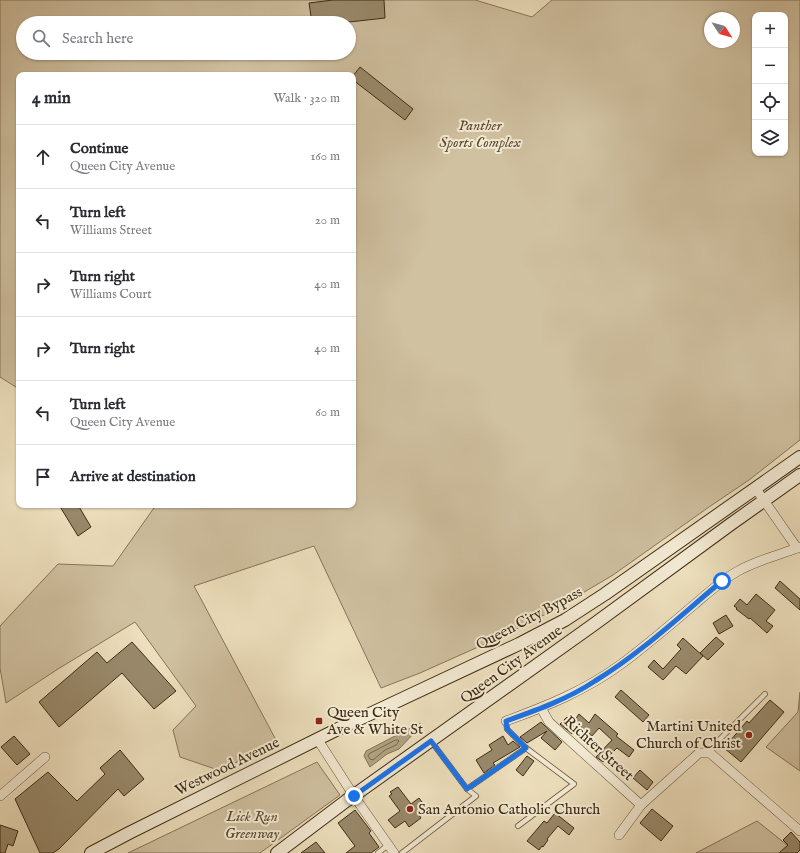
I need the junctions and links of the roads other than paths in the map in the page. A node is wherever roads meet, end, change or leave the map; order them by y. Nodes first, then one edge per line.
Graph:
1 (800, 457) edge
2 (800, 475) edge
3 (756, 489) junction
4 (764, 501) junction
5 (799, 547) edge
6 (765, 694) dead end
7 (541, 708) junction
8 (506, 721) joint
9 (318, 740) junction
10 (431, 741) junction
11 (526, 748) junction
12 (710, 753) junction
13 (45, 756) dead end
14 (467, 789) junction
15 (0, 796) edge
16 (354, 796) junction
17 (641, 805) junction
18 (518, 826) dead end
19 (800, 831) edge
20 (619, 835) dead end
21 (391, 849) edge
22 (91, 853) edge
23 (277, 853) edge
24 (378, 853) edge
25 (402, 853) edge

1 - 3 main road, Queen City Bypass
2 - 4 main road
3 - 4 street
3 - 9 main road, Queen City Bypass
4 - 5 street
4 - 10 main road, Queen City Avenue
5 - 7 street
6 - 12 lane
7 - 8 street
7 - 17 street, Richter Street
8 - 11 lane
9 - 16 street
9 - 22 main road, Westwood Avenue
10 - 14 lane
10 - 16 main road, Queen City Avenue
11 - 14 lane
11 - 18 lane
12 - 17 street
12 - 19 street
13 - 15 street
14 - 25 lane
16 - 21 street
16 - 23 main road, Queen City Avenue
17 - 20 street
21 - 24 lane

